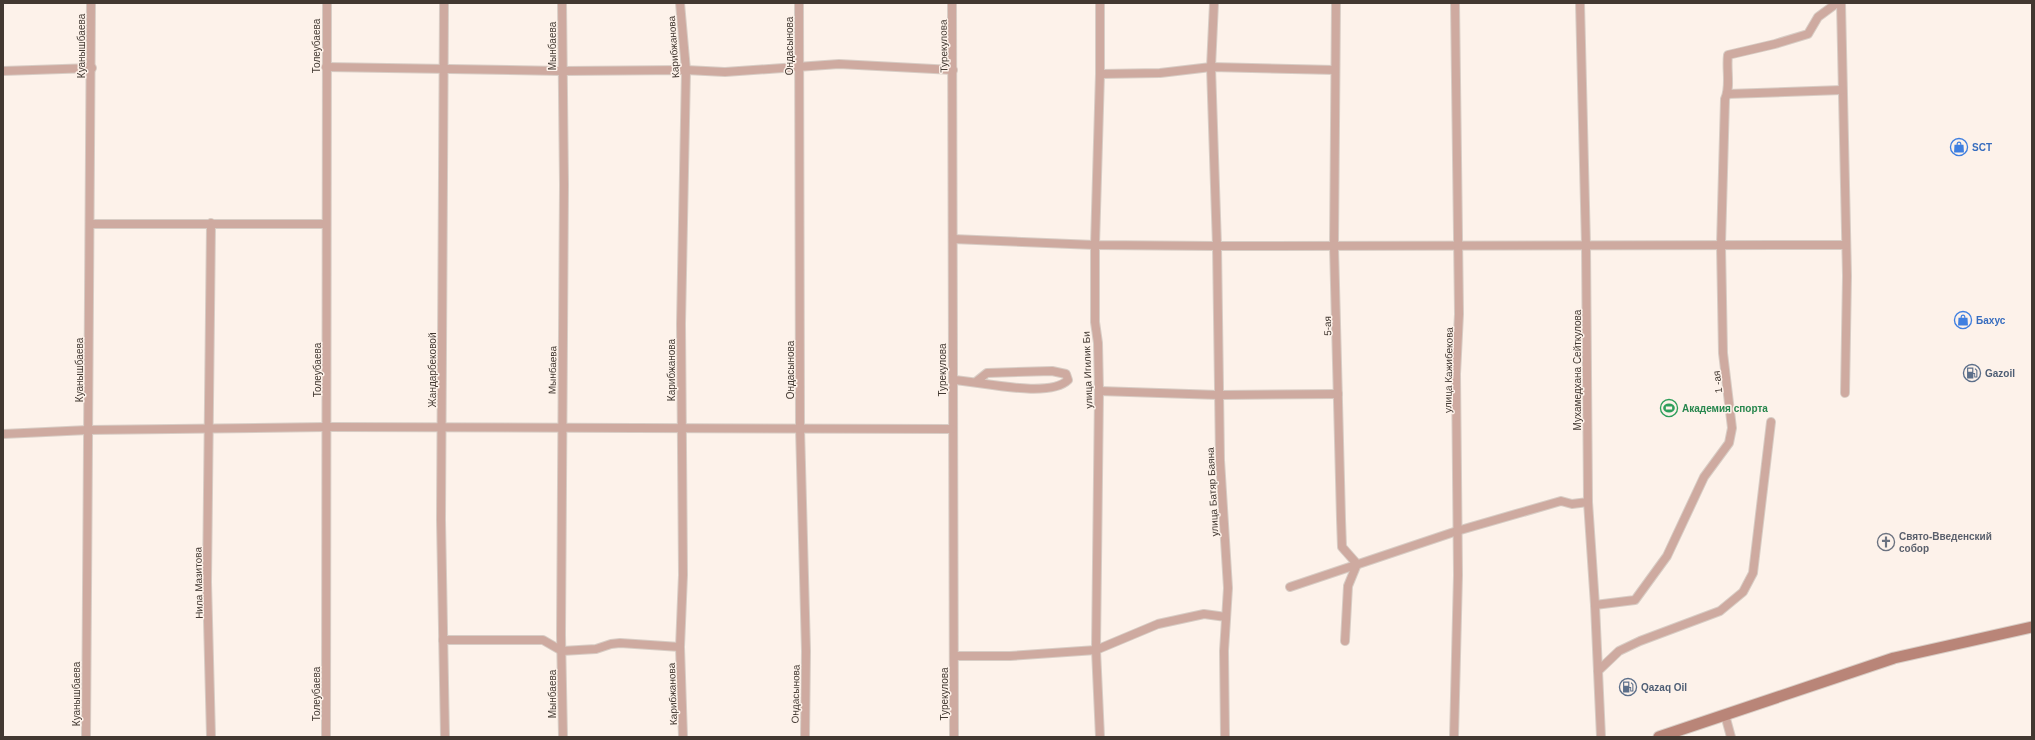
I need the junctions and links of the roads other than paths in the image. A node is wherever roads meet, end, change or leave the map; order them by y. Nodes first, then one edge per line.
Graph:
1 (91, 3) edge
2 (327, 3) edge
3 (444, 3) edge
4 (562, 3) edge
5 (680, 3) edge
6 (799, 3) edge
7 (952, 3) edge
8 (1100, 3) edge
9 (1214, 3) edge
10 (1336, 3) edge
11 (1455, 3) edge
12 (1580, 3) edge
13 (1837, 3) edge
14 (1841, 3) edge
15 (326, 67) junction
16 (1210, 67) junction
17 (92, 68) junction
18 (444, 68) junction
19 (798, 68) junction
20 (686, 70) junction
21 (953, 70) junction
22 (1335, 70) junction
23 (3, 71) edge
24 (562, 71) junction
25 (1100, 74) junction
26 (1842, 90) junction
27 (1728, 94) junction
28 (211, 223) junction
29 (90, 224) junction
30 (326, 224) junction
31 (954, 239) junction
32 (1095, 245) junction
33 (1721, 245) junction
34 (1845, 245) junction
35 (1217, 246) junction
36 (1334, 246) junction
37 (1458, 246) junction
38 (1586, 246) junction
39 (953, 380) junction
40 (977, 381) junction
41 (1099, 391) junction
42 (1846, 393) dead end
43 (1338, 394) junction
44 (1219, 395) junction
45 (1771, 422) dead end
46 (327, 427) junction
47 (442, 427) junction
48 (561, 428) junction
49 (682, 428) junction
50 (800, 428) junction
51 (208, 429) junction
52 (952, 429) junction
53 (88, 430) junction
54 (3, 434) edge
55 (1588, 502) junction
56 (1457, 531) junction
57 (1357, 564) junction
58 (1290, 587) dead end
59 (1595, 605) junction
60 (1226, 617) junction
61 (2032, 627) edge
62 (443, 640) junction
63 (1345, 642) dead end
64 (680, 647) junction
65 (1096, 650) junction
66 (562, 651) junction
67 (954, 656) junction
68 (1598, 671) junction
69 (1725, 714) junction
70 (86, 737) edge
71 (211, 737) edge
72 (326, 737) edge
73 (445, 737) edge
74 (563, 737) edge
75 (683, 737) edge
76 (804, 737) edge
77 (954, 737) edge
78 (1100, 737) edge
79 (1225, 737) edge
80 (1454, 737) edge
81 (1601, 737) edge
82 (1659, 737) edge
83 (1732, 737) edge

1 - 17 street, Куанышбаева
2 - 15 street, Толеубаева
3 - 18 street, Жандарбековой
4 - 24 street, Мынбаева
5 - 20 street, Карибжанова
6 - 19 street, Ондасынова
7 - 21 street, Турекулова
8 - 25 street, улица Игилик Би
9 - 16 street, улица Батяр Баяна
10 - 22 street, 5-ая
11 - 37 street, улица Кажибекова
12 - 38 street, Мухамедхана Сейткулова
13 - 27 street, 1 -ая
14 - 26 street
15 - 18 street
15 - 30 street, Толеубаева
16 - 22 street
16 - 25 street
16 - 35 street, улица Батяр Баяна
17 - 23 street
17 - 29 street, Куанышбаева
18 - 24 street
18 - 47 street, Жандарбековой
19 - 20 street
19 - 21 street
19 - 50 street, Ондасынова
20 - 24 street
20 - 49 street, Карибжанова
21 - 31 street, Турекулова
22 - 36 street, 5-ая
24 - 48 street, Мынбаева
25 - 32 street, улица Игилик Би
26 - 27 street
26 - 34 street
27 - 33 street, 1 -ая
28 - 29 street
28 - 30 street
28 - 51 street, Нила Мазитова
29 - 53 street, Куанышбаева
30 - 46 street, Толеубаева
31 - 32 street
31 - 39 street, Турекулова
32 - 35 street
32 - 41 street, улица Игилик Би
33 - 34 street
33 - 38 street
33 - 59 street, 1 -ая
34 - 42 street
35 - 36 street
35 - 44 street, улица Батяр Баяна
36 - 37 street
36 - 43 street, 5-ая
37 - 38 street
37 - 56 street, улица Кажибекова
38 - 55 street, Мухамедхана Сейткулова
39 - 40 street
39 - 52 street, Турекулова
40 - 40 street
41 - 44 street
41 - 65 street, улица Игилик Би
43 - 44 street
43 - 57 street, 5-ая
44 - 60 street, улица Батяр Баяна
45 - 68 street
46 - 47 street
46 - 51 street
46 - 72 street, Толеубаева
47 - 48 street
47 - 62 street, Жандарбековой
48 - 49 street
48 - 66 street, Мынбаева
49 - 50 street
49 - 64 street, Карибжанова
50 - 52 street
50 - 76 street, Ондасынова
51 - 53 street
51 - 71 street, Нила Мазитова
52 - 67 street, Турекулова
53 - 54 street
53 - 70 street, Куанышбаева
55 - 56 street
55 - 59 street, Мухамедхана Сейткулова
56 - 57 street
56 - 80 street, улица Кажибекова
57 - 58 street
57 - 63 street
59 - 68 street, Мухамедхана Сейткулова
60 - 65 street
60 - 79 street, улица Батяр Баяна
61 - 69 main road
62 - 66 street
62 - 73 street, Жандарбековой
64 - 66 street
64 - 75 street, Карибжанова
65 - 67 street
65 - 78 street, улица Игилик Би
66 - 74 street, Мынбаева
67 - 77 street, Турекулова
68 - 81 street, Мухамедхана Сейткулова
69 - 82 main road
69 - 83 street

